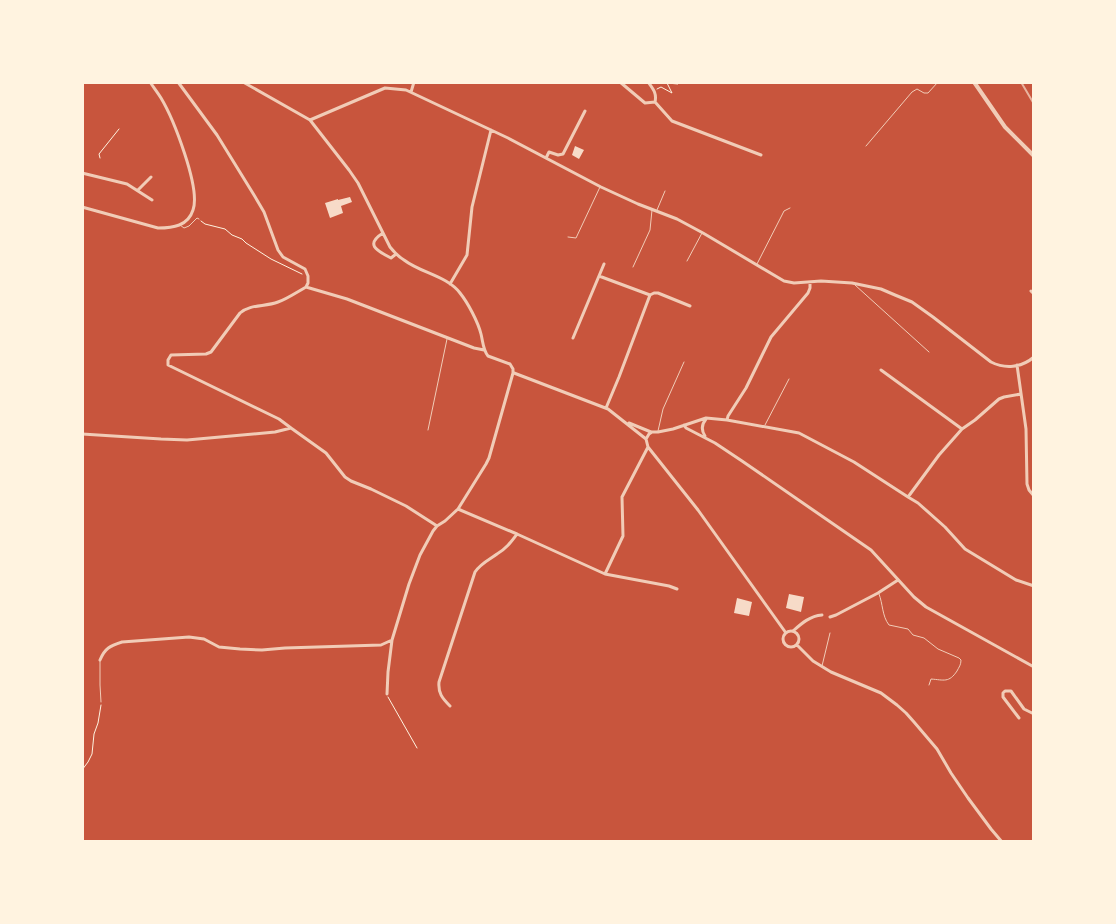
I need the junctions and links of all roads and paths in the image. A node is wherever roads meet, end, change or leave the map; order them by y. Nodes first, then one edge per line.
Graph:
1 (150, 82) edge
2 (178, 82) edge
3 (242, 82) edge
4 (414, 82) edge
5 (532, 82) edge
6 (543, 82) edge
7 (620, 82) edge
8 (648, 82) edge
9 (676, 82) edge
10 (938, 82) edge
11 (974, 82) edge
12 (654, 91) junction
13 (411, 92) junction
14 (655, 102) junction
15 (585, 111) dead end
16 (310, 120) junction
17 (119, 129) dead end
18 (491, 130) junction
19 (866, 146) dead end
20 (761, 155) dead end
21 (1034, 156) edge
22 (100, 158) dead end
23 (546, 158) junction
24 (82, 173) edge
25 (151, 177) dead end
26 (600, 186) junction
27 (138, 190) junction
28 (665, 191) dead end
29 (152, 200) dead end
30 (82, 207) edge
31 (790, 208) dead end
32 (654, 210) junction
33 (199, 219) joint
34 (180, 225) junction
35 (703, 232) junction
36 (383, 233) junction
37 (568, 237) dead end
38 (396, 254) junction
39 (687, 261) dead end
40 (604, 264) dead end
41 (757, 265) junction
42 (633, 267) dead end
43 (308, 276) junction
44 (599, 276) junction
45 (810, 282) junction
46 (852, 282) junction
47 (450, 284) junction
48 (306, 287) junction
49 (650, 295) junction
50 (690, 306) dead end
51 (448, 338) junction
52 (573, 338) dead end
53 (484, 350) junction
54 (928, 352) dead end
55 (1034, 357) edge
56 (684, 362) dead end
57 (1018, 365) junction
58 (881, 370) dead end
59 (513, 373) junction
60 (789, 379) dead end
61 (1021, 394) junction
62 (606, 408) junction
63 (706, 418) junction
64 (622, 419) junction
65 (727, 420) junction
66 (684, 425) junction
67 (764, 426) junction
68 (291, 428) junction
69 (962, 429) junction
70 (428, 430) dead end
71 (652, 432) junction
72 (658, 432) junction
73 (82, 434) edge
74 (646, 437) junction
75 (707, 438) junction
76 (648, 447) junction
77 (1034, 496) edge
78 (908, 497) junction
79 (458, 509) junction
80 (437, 526) junction
81 (517, 534) junction
82 (606, 574) junction
83 (898, 580) junction
84 (1034, 586) edge
85 (677, 589) dead end
86 (878, 593) junction
87 (822, 615) dead end
88 (830, 617) dead end
89 (792, 631) junction
90 (786, 633) junction
91 (830, 633) dead end
92 (392, 640) junction
93 (797, 645) junction
94 (100, 660) joint
95 (822, 667) junction
96 (1034, 667) edge
97 (928, 685) dead end
98 (387, 694) joint
99 (102, 702) joint
100 (450, 706) dead end
101 (1034, 714) edge
102 (1019, 718) dead end
103 (417, 748) dead end
104 (82, 770) edge
105 (1002, 842) edge

1 - 34 street
2 - 43 street
3 - 16 street
4 - 13 street
5 - 6 street
7 - 14 street
8 - 12 street
9 - 12 path
10 - 19 lane
11 - 21 street
12 - 14 street
13 - 16 street
13 - 18 street
14 - 20 street
15 - 23 street
16 - 36 street
17 - 22 path
18 - 23 street
18 - 47 street
23 - 26 street
24 - 27 street
25 - 27 street
26 - 32 street
26 - 37 lane
27 - 29 street
28 - 32 lane
30 - 34 street
31 - 41 lane
32 - 35 street
32 - 42 lane
33 - 34 lane
33 - 43 path
35 - 39 lane
35 - 41 street
36 - 38 street
36 - 38 street
38 - 47 street
40 - 44 street
41 - 45 street
43 - 48 street
44 - 49 street
44 - 52 street
45 - 46 street
45 - 65 street
46 - 54 lane
46 - 57 street
47 - 53 street
48 - 51 street
48 - 68 street
49 - 50 street
49 - 62 street
51 - 53 street
51 - 70 lane
53 - 59 street
55 - 57 street
56 - 72 lane
57 - 61 street
58 - 69 street
59 - 62 street
59 - 79 street
60 - 67 lane
61 - 69 street
61 - 77 street
62 - 64 street
63 - 65 street
63 - 66 street
63 - 75 street
64 - 71 street
64 - 74 street
65 - 67 street
66 - 72 street
66 - 75 street
67 - 78 street
68 - 73 street
68 - 80 street
69 - 78 street
71 - 72 street
71 - 74 street
74 - 76 street
75 - 83 street
76 - 82 street
76 - 90 street
78 - 84 street
79 - 80 street
79 - 81 street
80 - 92 street
81 - 82 street
81 - 100 street
82 - 85 street
83 - 86 street
83 - 96 street
86 - 88 street
86 - 97 lane
87 - 89 street
89 - 90 street
89 - 93 street
90 - 93 street
91 - 95 lane
92 - 94 street
92 - 98 street
93 - 95 street
94 - 99 lane
95 - 105 street
98 - 103 path
99 - 104 path
101 - 102 street

